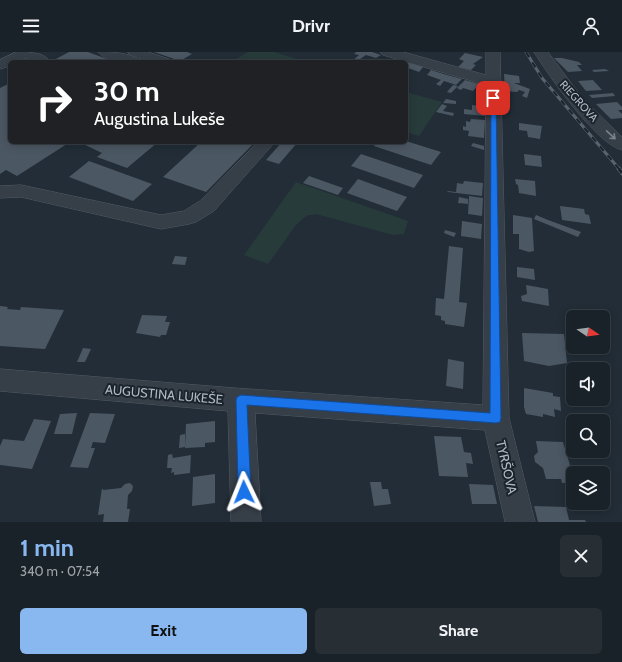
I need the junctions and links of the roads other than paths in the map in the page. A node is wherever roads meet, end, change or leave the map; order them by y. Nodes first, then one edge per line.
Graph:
1 (9, 52) edge
2 (54, 52) edge
3 (105, 52) edge
4 (134, 52) edge
5 (388, 52) edge
6 (493, 52) edge
7 (541, 52) edge
8 (0, 56) edge
9 (31, 56) edge
10 (17, 60) edge
11 (127, 60) edge
12 (158, 60) edge
13 (493, 82) junction
14 (265, 144) edge
15 (622, 145) edge
16 (0, 192) edge
17 (0, 380) edge
18 (241, 400) junction
19 (496, 418) junction
20 (246, 522) edge
21 (520, 522) edge

1 - 8 street
2 - 9 street
3 - 11 street
4 - 12 street
5 - 13 street
6 - 13 street, TYRŠOVA
7 -> 15 street, RIEGROVA
9 - 10 street
13 - 19 street, TYRŠOVA
14 - 16 street
17 - 18 street, AUGUSTINA LUKEŠE
18 - 19 street, AUGUSTINA LUKEŠE
18 - 20 street
19 - 21 street, TYRŠOVA

